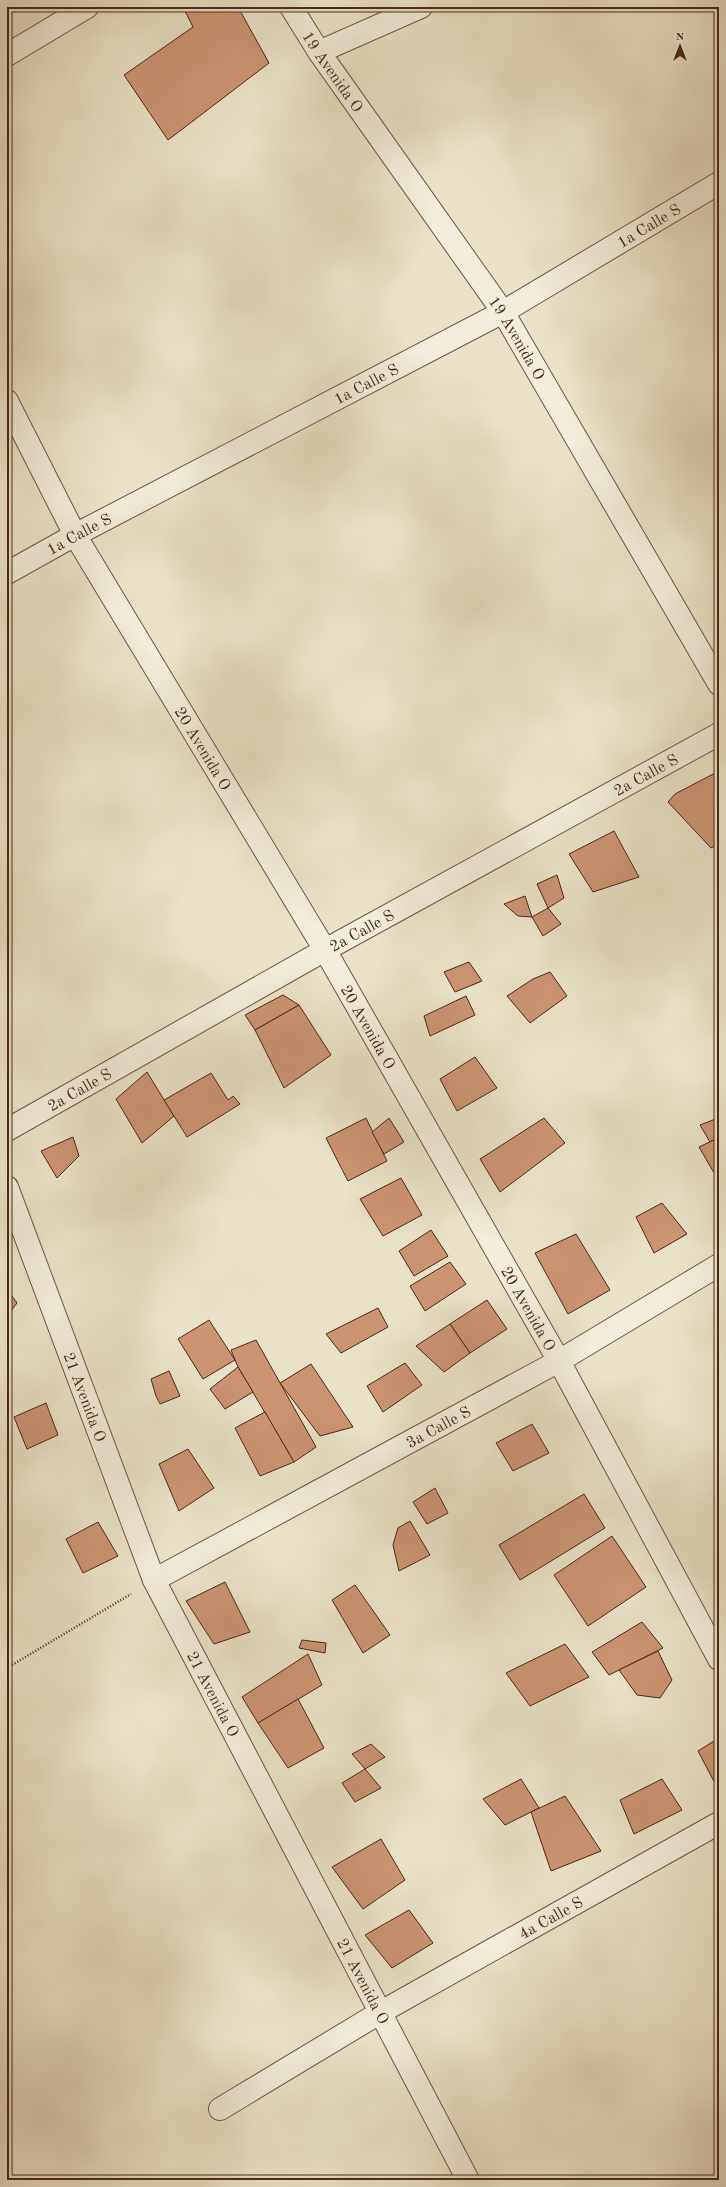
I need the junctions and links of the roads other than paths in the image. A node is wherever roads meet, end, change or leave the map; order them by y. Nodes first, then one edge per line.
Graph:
1 (87, 7) edge
2 (291, 7) edge
3 (421, 7) edge
4 (319, 52) junction
5 (7, 55) edge
6 (719, 183) edge
7 (503, 312) junction
8 (7, 401) edge
9 (75, 534) junction
10 (7, 572) edge
11 (719, 684) edge
12 (719, 734) edge
13 (325, 950) junction
14 (7, 1130) edge
15 (7, 1187) edge
16 (719, 1265) edge
17 (559, 1361) junction
18 (154, 1580) junction
19 (719, 1659) edge
20 (719, 1823) edge
21 (381, 2012) junction
22 (220, 2109) dead end
23 (468, 2180) edge

1 - 5 street
2 - 4 street, 19 Avenida O
3 - 4 street
4 - 7 street, 19 Avenida O
6 - 7 street, 1a Calle S
7 - 9 street, 1a Calle S
7 - 11 street, 19 Avenida O
8 - 9 street, 20 Avenida O
9 - 10 street, 1a Calle S
9 - 13 street, 20 Avenida O
12 - 13 street, 2a Calle S
13 - 14 street, 2a Calle S
13 - 17 street, 20 Avenida O
15 - 18 street, 21 Avenida O
16 - 17 street, 3a Calle S
17 - 18 street, 3a Calle S
17 - 19 street, 20 Avenida O
18 - 21 street, 21 Avenida O
20 - 21 street, 4a Calle S
21 - 22 street, 4a Calle S
21 - 23 street, 21 Avenida O

